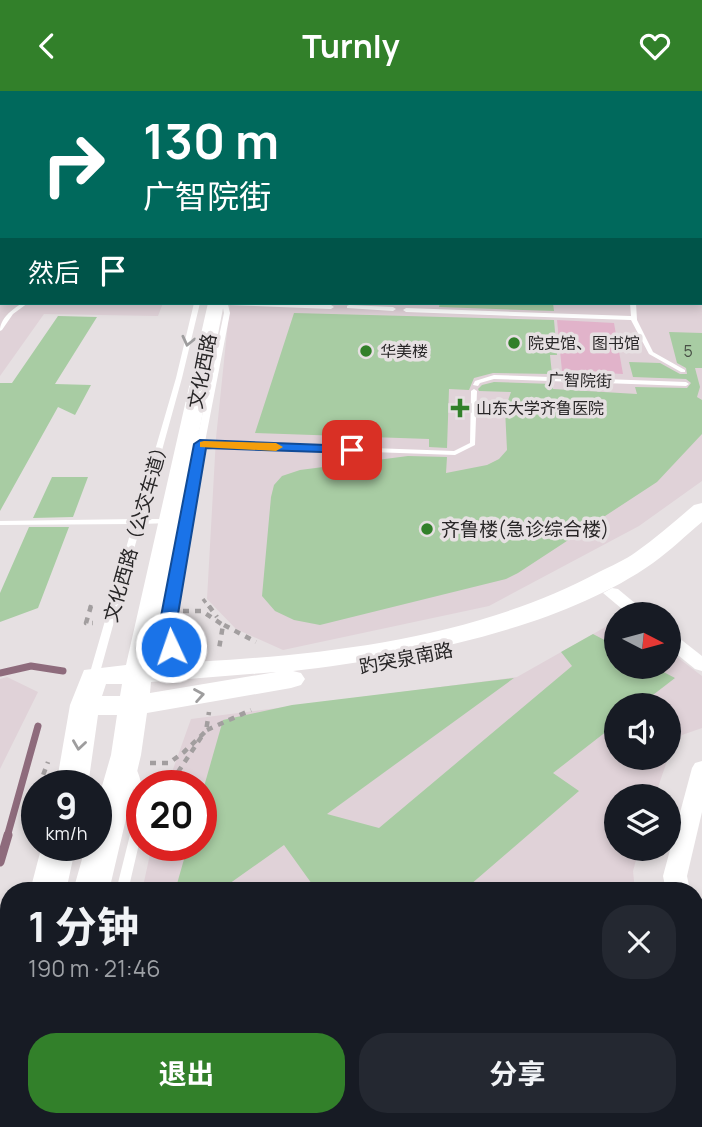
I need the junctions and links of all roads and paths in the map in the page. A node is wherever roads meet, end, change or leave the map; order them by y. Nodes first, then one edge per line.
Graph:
1 (22, 305) edge
2 (197, 305) edge
3 (216, 305) edge
4 (225, 305) edge
5 (278, 305) edge
6 (633, 305) edge
7 (331, 307) dead end
8 (349, 307) dead end
9 (393, 309) dead end
10 (406, 310) dead end
11 (0, 313) edge
12 (10, 313) junction
13 (634, 318) junction
14 (0, 329) edge
15 (683, 371) dead end
16 (686, 384) dead end
17 (200, 444) junction
18 (352, 450) dead end
19 (372, 450) dead end
20 (702, 510) edge
21 (139, 521) junction
22 (172, 521) junction
23 (122, 522) joint
24 (0, 523) edge
25 (702, 535) edge
26 (612, 593) junction
27 (203, 599) dead end
28 (624, 602) edge
29 (91, 605) dead end
30 (96, 623) dead end
31 (487, 625) junction
32 (256, 642) dead end
33 (681, 648) edge
34 (702, 665) edge
35 (138, 674) junction
36 (94, 676) junction
37 (85, 705) junction
38 (132, 706) junction
39 (251, 710) dead end
40 (126, 755) junction
41 (47, 762) dead end
42 (702, 768) edge
43 (44, 770) edge
44 (75, 770) edge
45 (131, 770) edge
46 (179, 770) edge
47 (55, 861) edge
48 (129, 861) edge
49 (50, 882) edge
50 (93, 882) edge
51 (124, 882) edge
52 (677, 882) edge

1 - 12 lane
2 -> 21 lane, 文化西路（公交车道）
3 - 22 main road, 文化西路
4 - 17 lane
5 - 7 lane
6 - 13 lane
8 - 9 lane
10 - 13 lane
11 - 12 lane
12 - 14 lane
13 - 15 lane
16 - 19 lane, 广智院街
17 - 18 lane
17 - 31 lane
20 - 31 main road, 趵突泉南路
21 - 22 lane
21 - 23 lane
21 - 36 lane, 文化西路（公交车道）
22 - 35 main road, 文化西路
23 - 24 lane
25 - 26 main road, 趵突泉南路
26 - 28 street
38 -> 26 main road, 趵突泉南路
27 - 32 path
29 - 30 path
31 - 35 main road, 趵突泉南路
33 - 34 street
35 - 36 main road, 趵突泉南路
35 - 38 main road, 文化西路
36 - 37 main road
37 - 38 main road, 趵突泉南路
37 -> 44 main road
38 - 40 main road, 文化西路
39 - 46 path
40 - 45 lane
40 - 50 main road, 文化西路
41 - 43 path
42 - 52 street
47 - 49 main road
48 - 51 lane

